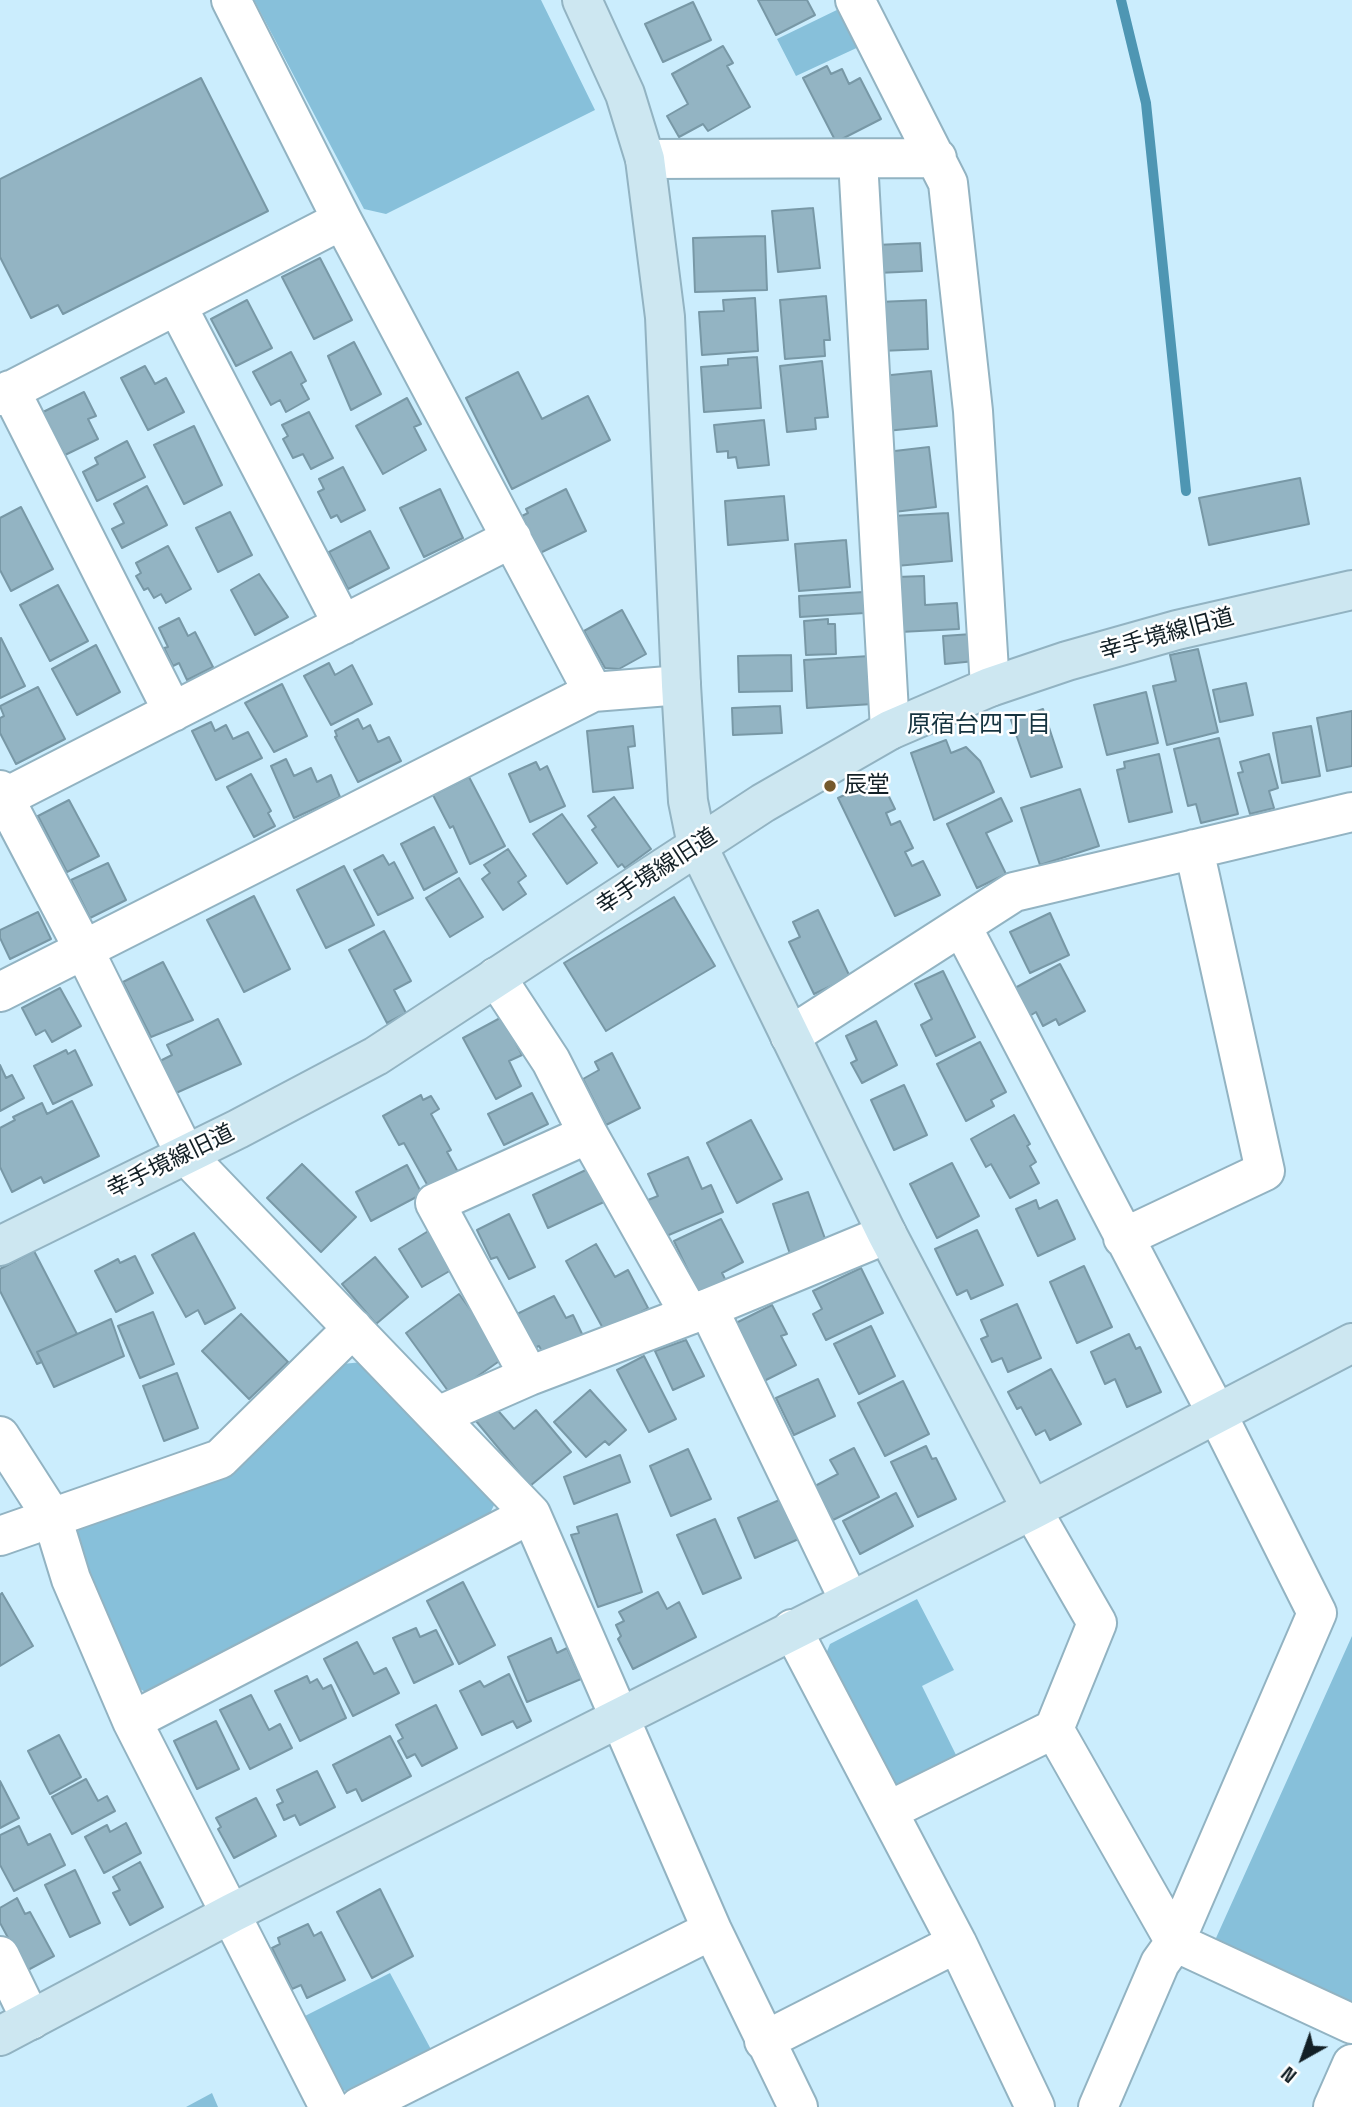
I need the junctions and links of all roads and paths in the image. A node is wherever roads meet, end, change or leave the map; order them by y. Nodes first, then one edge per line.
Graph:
1 (231, 0) edge
2 (582, 0) edge
3 (855, 0) edge
4 (937, 158) junction
5 (645, 159) junction
6 (858, 160) junction
7 (342, 220) junction
8 (177, 306) junction
9 (5, 393) edge
10 (512, 538) junction
11 (1352, 590) edge
12 (342, 625) junction
13 (681, 685) junction
14 (990, 688) junction
15 (593, 692) junction
16 (173, 712) junction
17 (890, 730) junction
18 (2, 794) edge
19 (1352, 812) edge
20 (697, 845) junction
21 (1195, 849) junction
22 (962, 927) junction
23 (83, 948) junction
24 (496, 977) junction
25 (0, 992) edge
26 (789, 1036) junction
27 (588, 1134) junction
28 (185, 1154) junction
29 (887, 1234) junction
30 (1123, 1238) junction
31 (0, 1246) edge
32 (699, 1311) junction
33 (353, 1328) junction
34 (1352, 1343) edge
35 (529, 1376) junction
36 (1217, 1414) junction
37 (438, 1416) junction
38 (0, 1436) edge
39 (1032, 1510) junction
40 (531, 1514) junction
41 (52, 1517) junction
42 (0, 1536) edge
43 (849, 1600) junction
44 (792, 1629) junction
45 (619, 1718) junction
46 (132, 1721) junction
47 (1054, 1729) junction
48 (888, 1811) junction
49 (232, 1913) junction
50 (712, 1930) junction
51 (1175, 1942) junction
52 (957, 1944) junction
53 (0, 1956) edge
54 (1352, 2024) edge
55 (16, 2028) edge
56 (764, 2041) junction
57 (1352, 2064) edge
58 (329, 2107) edge
59 (359, 2107) edge
60 (798, 2107) edge
61 (1035, 2107) edge
62 (1098, 2107) edge
63 (1333, 2107) edge

1 - 7 street
2 - 5 street
3 - 4 street
4 - 6 street
4 - 14 street
5 - 6 street
5 - 13 street
6 - 17 street
7 - 8 street
7 - 10 street
8 - 9 street
8 - 12 street
9 - 16 street
10 - 12 street
10 - 15 street
11 - 14 street, 幸手境線旧道
12 - 16 street
13 - 15 street
13 - 20 street
14 - 17 street, 幸手境線旧道
15 - 23 street
16 - 18 street
17 - 20 street, 幸手境線旧道
18 - 23 street
19 - 21 street
20 - 24 street, 幸手境線旧道
20 - 26 street
21 - 22 street
21 - 30 street
22 - 26 street
22 - 30 street
23 - 25 street
23 - 28 street
24 - 27 street
24 - 28 street, 幸手境線旧道
26 - 29 street
27 - 32 street
27 - 35 street
28 - 31 street, 幸手境線旧道
28 - 33 street
29 - 32 street
29 - 39 street
30 - 36 street
32 - 35 street
32 - 43 street
33 - 37 street
33 - 41 street
34 - 36 street
35 - 37 street
36 - 39 street
36 - 51 street
37 - 40 street
38 - 41 street
39 - 43 street
39 - 47 street
40 - 45 street
40 - 46 street
41 - 42 street
41 - 46 street
43 - 44 street
44 - 45 street
44 - 48 street
45 - 49 street
45 - 50 street
46 - 49 street
47 - 48 street
47 - 51 street
48 - 52 street
49 - 55 street
49 - 58 street
50 - 56 street
50 - 59 street
51 - 54 street
51 - 62 street
52 - 56 street
52 - 61 street
53 - 55 street
56 - 60 street
57 - 63 street

